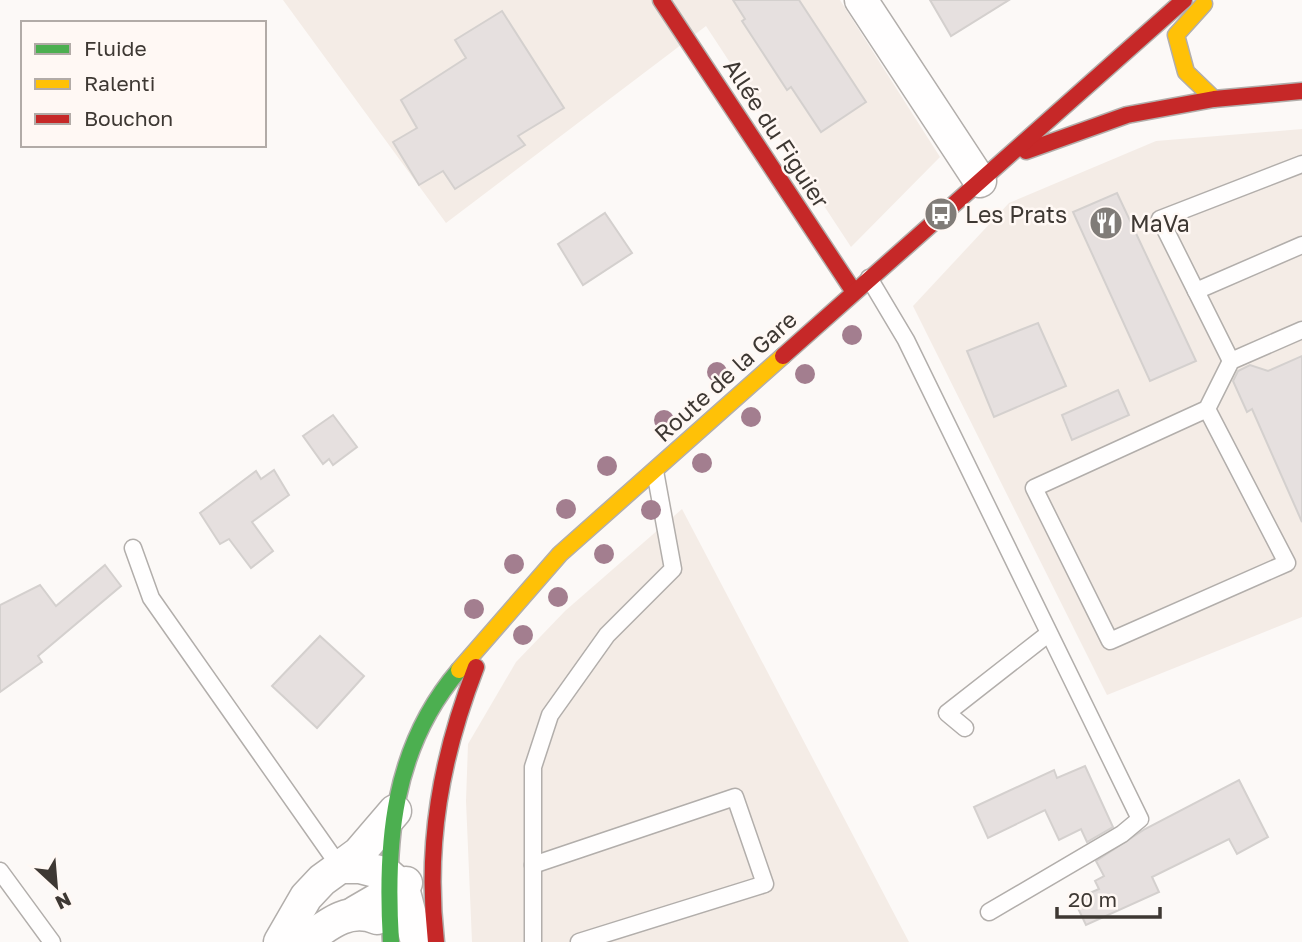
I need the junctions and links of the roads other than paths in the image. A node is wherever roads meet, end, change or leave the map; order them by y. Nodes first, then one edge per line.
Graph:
1 (661, 0) edge
2 (861, 0) edge
3 (1185, 0) edge
4 (1208, 0) edge
5 (1302, 92) edge
6 (1214, 99) junction
7 (1004, 160) junction
8 (1302, 164) edge
9 (980, 181) junction
10 (1302, 244) edge
11 (869, 278) junction
12 (1196, 291) junction
13 (854, 292) junction
14 (1302, 330) edge
15 (1231, 361) junction
16 (1207, 409) junction
17 (655, 468) junction
18 (133, 548) dead end
19 (1048, 634) junction
20 (489, 638) junction
21 (965, 728) dead end
22 (395, 811) junction
23 (432, 850) junction
24 (533, 865) junction
25 (340, 867) junction
26 (0, 871) edge
27 (388, 882) junction
28 (356, 912) junction
29 (989, 912) dead end
30 (399, 938) edge
31 (52, 942) edge
32 (280, 942) edge
33 (304, 942) edge
34 (436, 942) edge
35 (533, 942) edge
36 (579, 942) edge

1 - 13 main road, Allée du Figuier
2 - 9 street
3 - 7 main road, Route de la Gare
4 - 6 main road
5 - 6 main road, Route de la Gare
6 - 7 main road, Route de la Gare
7 - 9 main road, Route de la Gare
8 - 12 lane
9 - 11 main road, Route de la Gare
10 - 12 lane
11 - 13 main road, Route de la Gare
11 - 19 lane
12 - 15 lane
13 - 17 main road, Route de la Gare
14 - 15 lane
15 - 16 lane
16 - 16 lane
17 - 20 main road, Route de la Gare
17 - 24 lane
18 - 25 lane
19 - 21 lane
19 - 29 lane
20 - 22 main road, Route de la Gare
20 - 23 main road, Route de la Gare
22 - 25 street
22 - 27 main road, Route de la Gare
23 - 27 street
23 - 34 main road, Route de la Gare
24 - 35 lane
24 - 36 lane
25 - 27 street
25 - 32 street
26 - 31 lane
27 - 28 street
27 - 30 street
28 - 30 street
28 - 33 street

